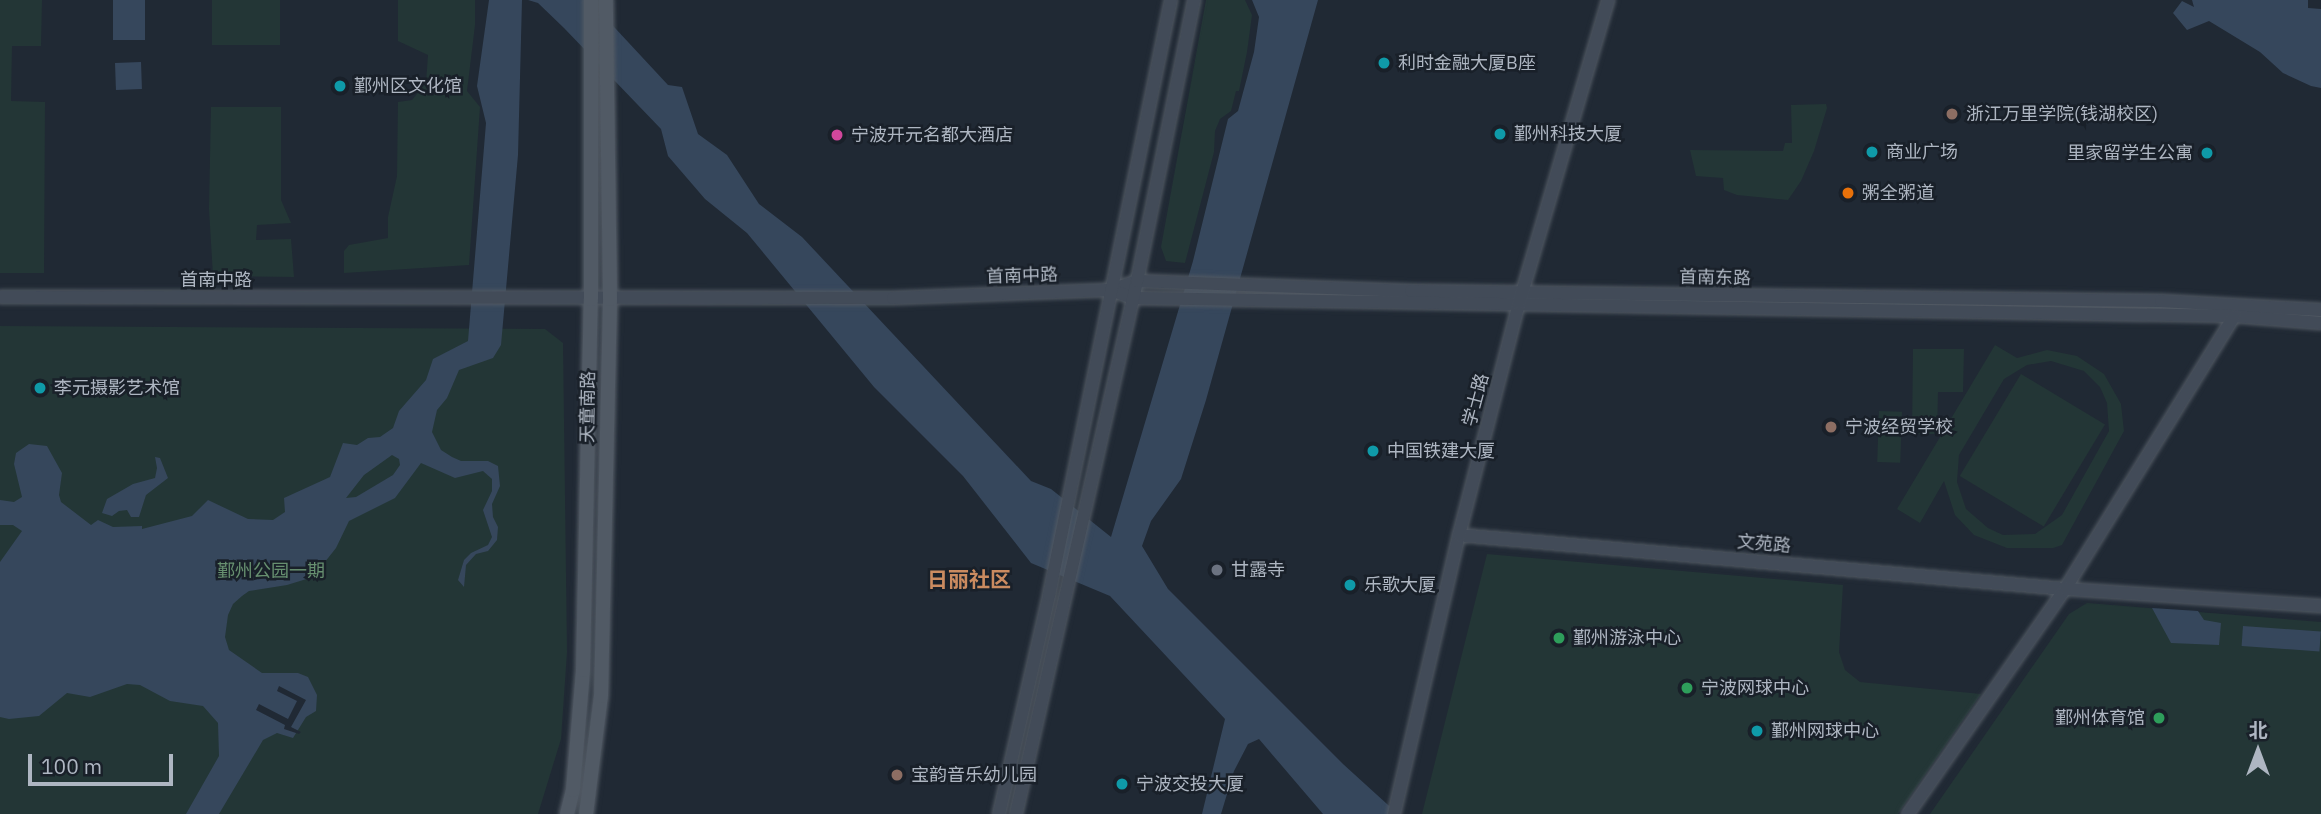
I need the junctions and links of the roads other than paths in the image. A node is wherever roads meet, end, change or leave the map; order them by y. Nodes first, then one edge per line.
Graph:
1 (606, 0) edge
2 (1171, 0) edge
3 (1194, 0) edge
4 (1608, 0) edge
5 (591, 7) edge
6 (1137, 281) junction
7 (1111, 290) junction
8 (0, 297) edge
9 (1151, 297) joint
10 (1133, 298) junction
11 (1521, 298) junction
12 (592, 299) junction
13 (610, 299) junction
14 (2321, 310) edge
15 (2234, 316) junction
16 (2321, 323) edge
17 (1459, 534) junction
18 (2066, 589) junction
19 (2321, 606) edge
20 (1395, 807) edge
21 (567, 814) edge
22 (586, 814) edge
23 (999, 814) edge
24 (1016, 814) edge
25 (1908, 814) edge

1 - 13 main road, 天童南路
2 - 7 main road
3 - 6 main road
4 - 11 main road, 学士路
5 - 12 main road, 天童南路
6 - 7 main road, 首南东路
6 - 10 main road
6 - 11 main road, 首南东路
7 - 10 main road, 首南中路
7 - 13 main road, 首南中路
7 - 23 main road
8 - 12 main road, 首南中路
9 - 10 main road, 首南中路
9 - 11 main road, 首南东路
10 - 24 main road
11 - 14 main road, 首南东路
11 - 15 main road, 首南东路
11 - 17 main road, 学士路
12 - 13 main road
12 - 21 main road, 天童南路
13 - 22 main road, 天童南路
15 - 16 main road, 首南东路
15 - 18 main road
17 - 18 main road, 文苑路
17 - 20 main road, 学士路
18 - 19 main road, 文苑路
18 - 25 main road

